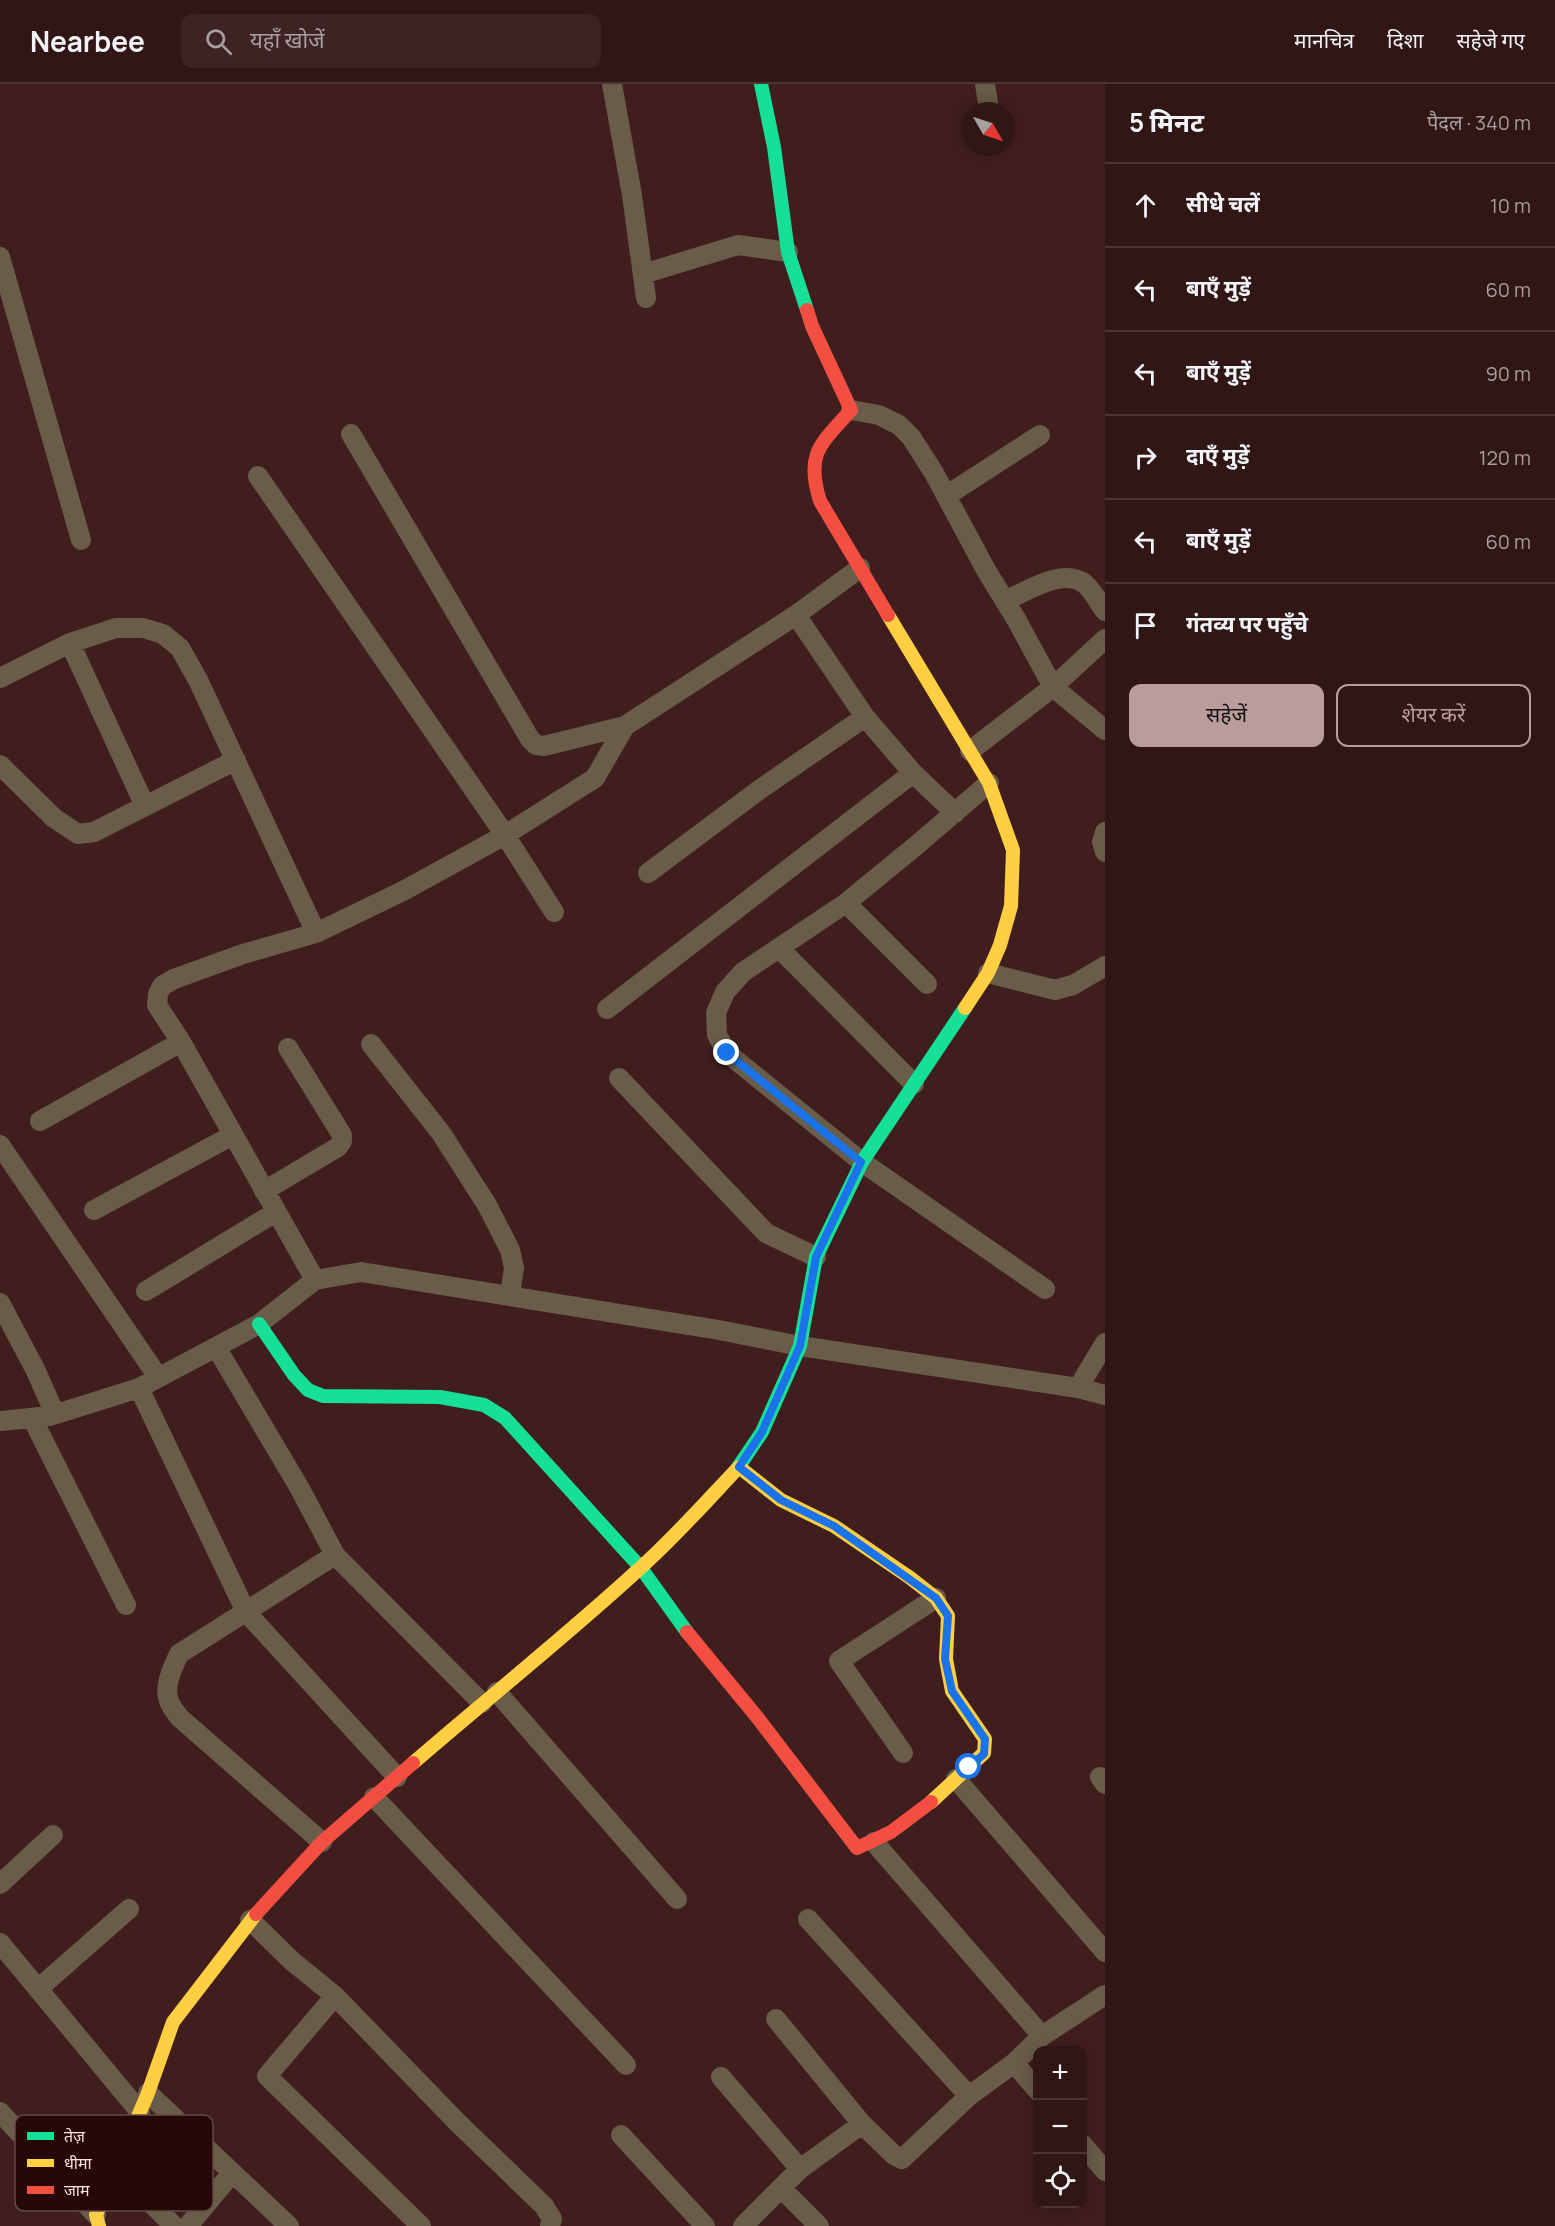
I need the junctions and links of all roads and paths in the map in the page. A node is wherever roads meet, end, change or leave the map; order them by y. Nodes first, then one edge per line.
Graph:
1 (612, 84) edge
2 (761, 84) edge
3 (788, 252) junction
4 (0, 257) edge
5 (643, 274) junction
6 (646, 298) dead end
7 (851, 410) junction
8 (351, 434) dead end
9 (1040, 435) dead end
10 (258, 476) dead end
11 (946, 496) junction
12 (81, 540) dead end
13 (860, 568) junction
14 (1005, 601) junction
15 (1105, 611) edge
16 (796, 615) junction
17 (1105, 639) edge
18 (70, 644) junction
19 (0, 678) edge
20 (1053, 687) junction
21 (866, 717) junction
22 (625, 726) junction
23 (1105, 730) edge
24 (970, 751) junction
25 (236, 760) junction
26 (0, 765) edge
27 (913, 773) junction
28 (989, 783) junction
29 (144, 806) junction
30 (955, 813) junction
31 (1105, 832) edge
32 (505, 835) junction
33 (1105, 852) edge
34 (648, 873) dead end
35 (846, 903) junction
36 (554, 912) dead end
37 (316, 933) junction
38 (779, 948) junction
39 (1105, 966) edge
40 (988, 973) junction
41 (927, 984) dead end
42 (607, 1009) dead end
43 (181, 1042) junction
44 (371, 1044) dead end
45 (288, 1048) dead end
46 (620, 1078) dead end
47 (914, 1083) junction
48 (40, 1121) dead end
49 (233, 1135) junction
50 (0, 1145) edge
51 (861, 1162) junction
52 (264, 1191) junction
53 (94, 1210) dead end
54 (276, 1212) junction
55 (816, 1257) junction
56 (315, 1280) junction
57 (1045, 1289) dead end
58 (146, 1291) dead end
59 (510, 1295) junction
60 (0, 1303) edge
61 (259, 1324) junction
62 (1105, 1343) edge
63 (800, 1346) junction
64 (216, 1347) junction
65 (158, 1377) junction
66 (139, 1388) junction
67 (1078, 1388) junction
68 (1105, 1395) edge
69 (55, 1414) junction
70 (32, 1418) junction
71 (0, 1421) edge
72 (739, 1467) junction
73 (335, 1555) junction
74 (641, 1568) junction
75 (936, 1598) junction
76 (126, 1605) dead end
77 (246, 1612) junction
78 (490, 1697) junction
79 (903, 1753) dead end
80 (397, 1777) junction
81 (956, 1779) junction
82 (374, 1797) junction
83 (53, 1835) dead end
84 (322, 1842) junction
85 (874, 1842) junction
86 (0, 1884) edge
87 (677, 1899) dead end
88 (129, 1909) dead end
89 (808, 1918) dead end
90 (250, 1920) junction
91 (0, 1943) edge
92 (1105, 1952) edge
93 (39, 1988) junction
94 (335, 1996) junction
95 (1104, 1998) edge
96 (776, 2019) dead end
97 (1042, 2036) junction
98 (1014, 2062) junction
99 (626, 2065) dead end
100 (721, 2077) dead end
101 (1033, 2085) edge
102 (148, 2093) junction
103 (969, 2096) junction
104 (0, 2112) edge
105 (140, 2112) junction
106 (139, 2115) edge
107 (171, 2115) edge
108 (862, 2124) junction
109 (15, 2129) edge
110 (621, 2135) dead end
111 (1087, 2150) edge
112 (213, 2155) edge
113 (800, 2169) junction
114 (1105, 2171) edge
115 (232, 2173) junction
116 (782, 2188) junction
117 (213, 2196) edge
118 (159, 2211) edge
119 (200, 2211) edge
120 (174, 2226) edge
121 (188, 2226) edge
122 (289, 2226) edge
123 (421, 2226) edge
124 (550, 2226) edge
125 (705, 2226) edge
126 (743, 2226) edge
127 (819, 2226) edge

1 - 5 street
2 - 3 street
3 - 5 street
3 - 7 street
4 - 12 street
5 - 6 street
7 - 11 street
7 - 13 street
8 - 22 street
9 - 11 street
10 - 32 street
11 - 14 street
13 - 16 street
13 - 24 street
14 - 15 street
14 - 20 street
16 - 21 street
16 - 22 street
17 - 20 street
18 - 19 street
18 - 25 street
18 - 29 street
20 - 23 street
20 - 24 street
21 - 27 street
21 - 34 street
22 - 32 street
24 - 28 street
25 - 29 street
25 - 37 street
26 - 29 street
27 - 30 street
27 - 42 street
28 - 30 street
28 - 40 street
30 - 35 street
31 - 33 street
32 - 36 street
32 - 37 street
35 - 38 street
35 - 41 street
37 - 43 street
38 - 47 street
38 - 51 street
39 - 40 street
40 - 47 street
43 - 48 street
43 - 49 street
44 - 59 street
45 - 52 street
46 - 55 street
47 - 51 street
49 - 52 street
49 - 53 street
50 - 65 street
51 - 55 street
51 - 57 street
52 - 54 street
54 - 56 street
54 - 58 street
55 - 63 street
56 - 59 street
56 - 61 street
59 - 63 street
60 - 69 street
61 - 64 street
61 - 74 street
62 - 67 street
63 - 67 street
63 - 72 street
64 - 65 street
64 - 73 street
65 - 66 street
66 - 69 street
66 - 77 street
67 - 68 street
69 - 70 street
70 - 71 street
70 - 76 street
72 - 74 street
72 - 75 street
73 - 77 street
73 - 78 street
74 - 78 street
74 - 85 street
75 - 79 street
75 - 81 street
77 - 80 street
77 - 84 street
78 - 80 street
78 - 87 street
80 - 82 street
81 - 85 street
81 - 92 street
82 - 84 street
82 - 99 street
83 - 86 street
84 - 90 street
85 - 97 street
88 - 93 street
89 - 103 street
90 - 94 street
90 - 102 street
91 - 93 street
93 - 105 street
94 - 123 street
94 - 124 street
95 - 97 street
96 - 108 street
97 - 98 street
98 - 101 street
98 - 103 street
100 - 113 street
102 - 105 street
102 - 107 street
103 - 108 street
104 - 109 street
105 - 106 street
108 - 113 street
110 - 125 street
111 - 114 street
112 - 115 street
113 - 116 street
115 - 117 street
115 - 122 street
116 - 126 street
116 - 127 street
118 - 120 street
119 - 121 street

